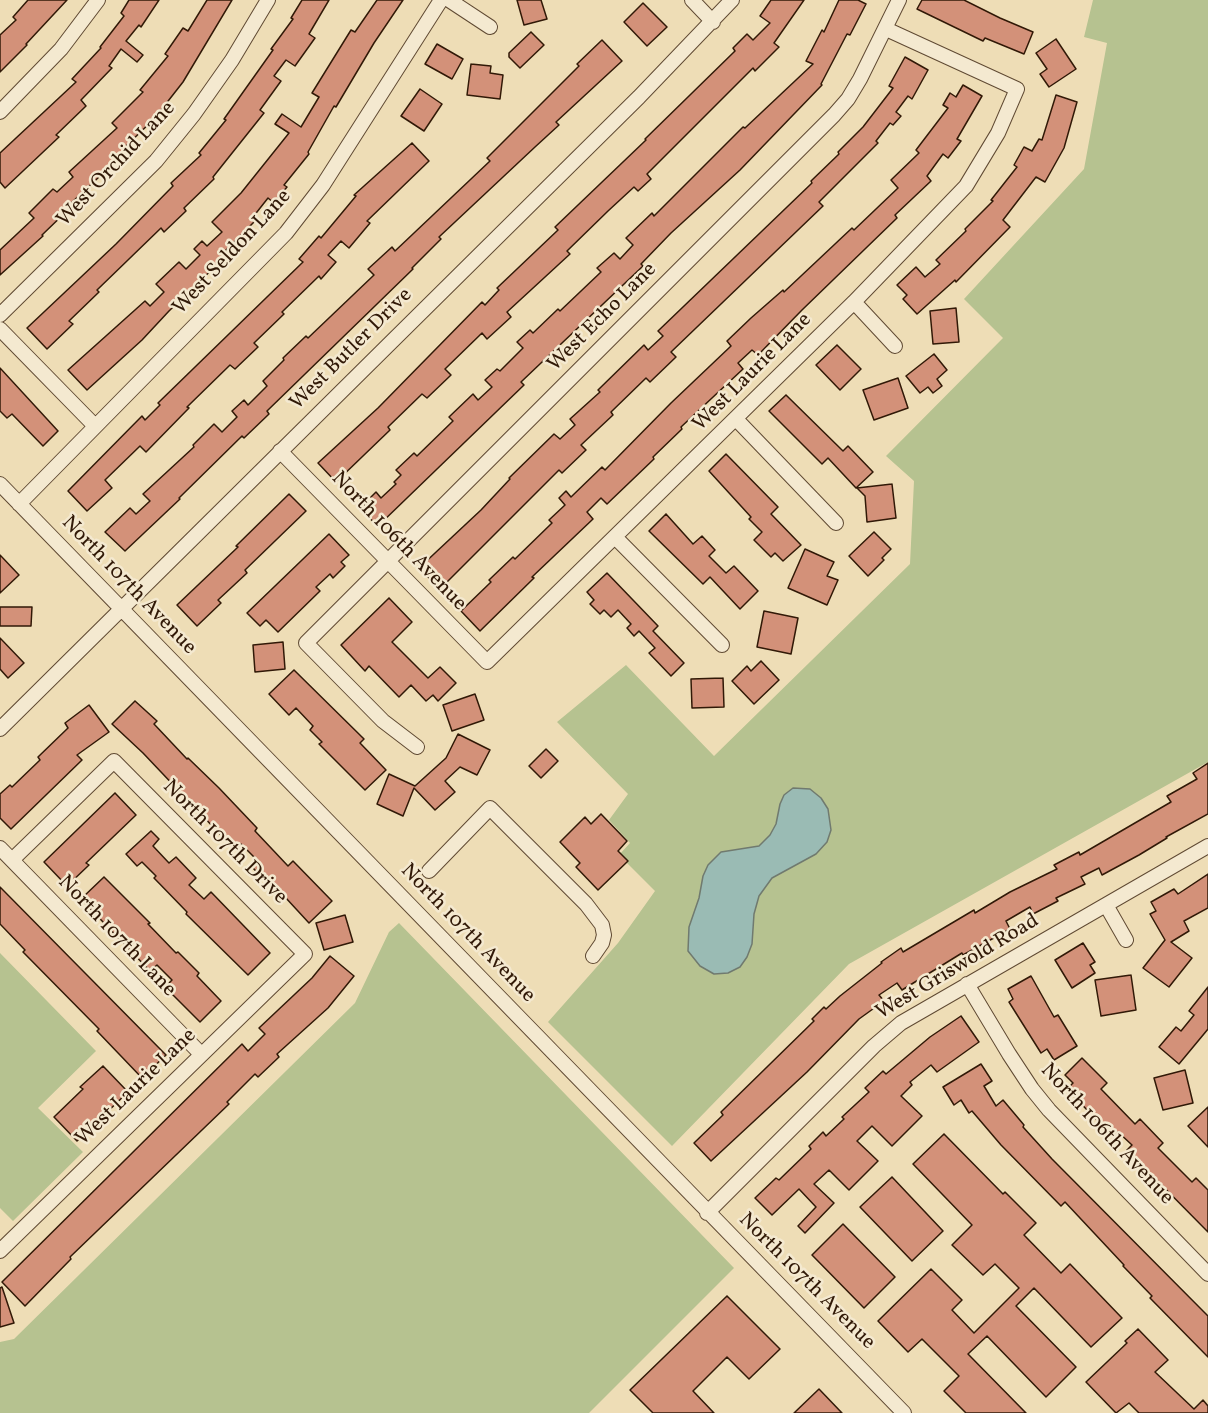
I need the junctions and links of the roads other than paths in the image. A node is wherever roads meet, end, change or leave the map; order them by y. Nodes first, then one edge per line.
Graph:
1 (98, 0) edge
2 (268, 0) edge
3 (441, 0) edge
4 (448, 0) edge
5 (692, 0) edge
6 (732, 0) edge
7 (899, 0) edge
8 (713, 22) junction
9 (490, 27) dead end
10 (886, 28) junction
11 (0, 112) edge
12 (356, 134) junction
13 (368, 142) dead end
14 (854, 302) junction
15 (0, 315) edge
16 (0, 329) edge
17 (895, 346) dead end
18 (736, 419) junction
19 (95, 426) junction
20 (280, 451) junction
21 (0, 484) edge
22 (19, 504) junction
23 (836, 523) dead end
24 (615, 537) junction
25 (388, 563) junction
26 (120, 609) junction
27 (722, 645) dead end
28 (487, 662) joint
29 (0, 729) edge
30 (417, 747) dead end
31 (1208, 846) edge
32 (0, 848) edge
33 (12, 860) junction
34 (429, 871) dead end
35 (1106, 905) junction
36 (1126, 940) dead end
37 (305, 954) joint
38 (593, 956) dead end
39 (968, 984) junction
40 (201, 1054) junction
41 (708, 1213) junction
42 (0, 1251) edge
43 (1208, 1274) edge
44 (904, 1413) edge

1 - 11 street
2 - 15 street, West Orchid Lane
3 - 12 street, West Seldon Lane
4 - 9 street
5 - 8 street
6 - 8 street, West Butler Drive
7 - 10 street, West Echo Lane
8 - 20 street, West Butler Drive
10 - 14 street, West Laurie Lane
10 - 25 street, West Echo Lane
12 - 13 street
12 - 19 street, West Seldon Lane
14 - 17 street
14 - 18 street, West Laurie Lane
16 - 19 street
18 - 23 street
18 - 24 street, West Laurie Lane
19 - 22 street, West Seldon Lane
20 - 25 street, North 106th Avenue
20 - 26 street, West Butler Drive
21 - 22 street, North 107th Avenue
22 - 26 street, North 107th Avenue
24 - 27 street
24 - 28 street, West Laurie Lane
25 - 28 street, North 106th Avenue
25 - 30 street, West Echo Lane
26 - 29 street, West Butler Drive
26 - 41 street, North 107th Avenue
31 - 35 street, West Griswold Road
32 - 33 street, North 107th Lane
33 - 37 street, North 107th Drive
33 - 40 street, North 107th Lane
34 - 38 street
35 - 36 street
35 - 39 street, West Griswold Road
37 - 40 street, West Laurie Lane
39 - 41 street, West Griswold Road
39 - 43 street, North 106th Avenue
40 - 42 street, West Laurie Lane
41 - 44 street, North 107th Avenue

